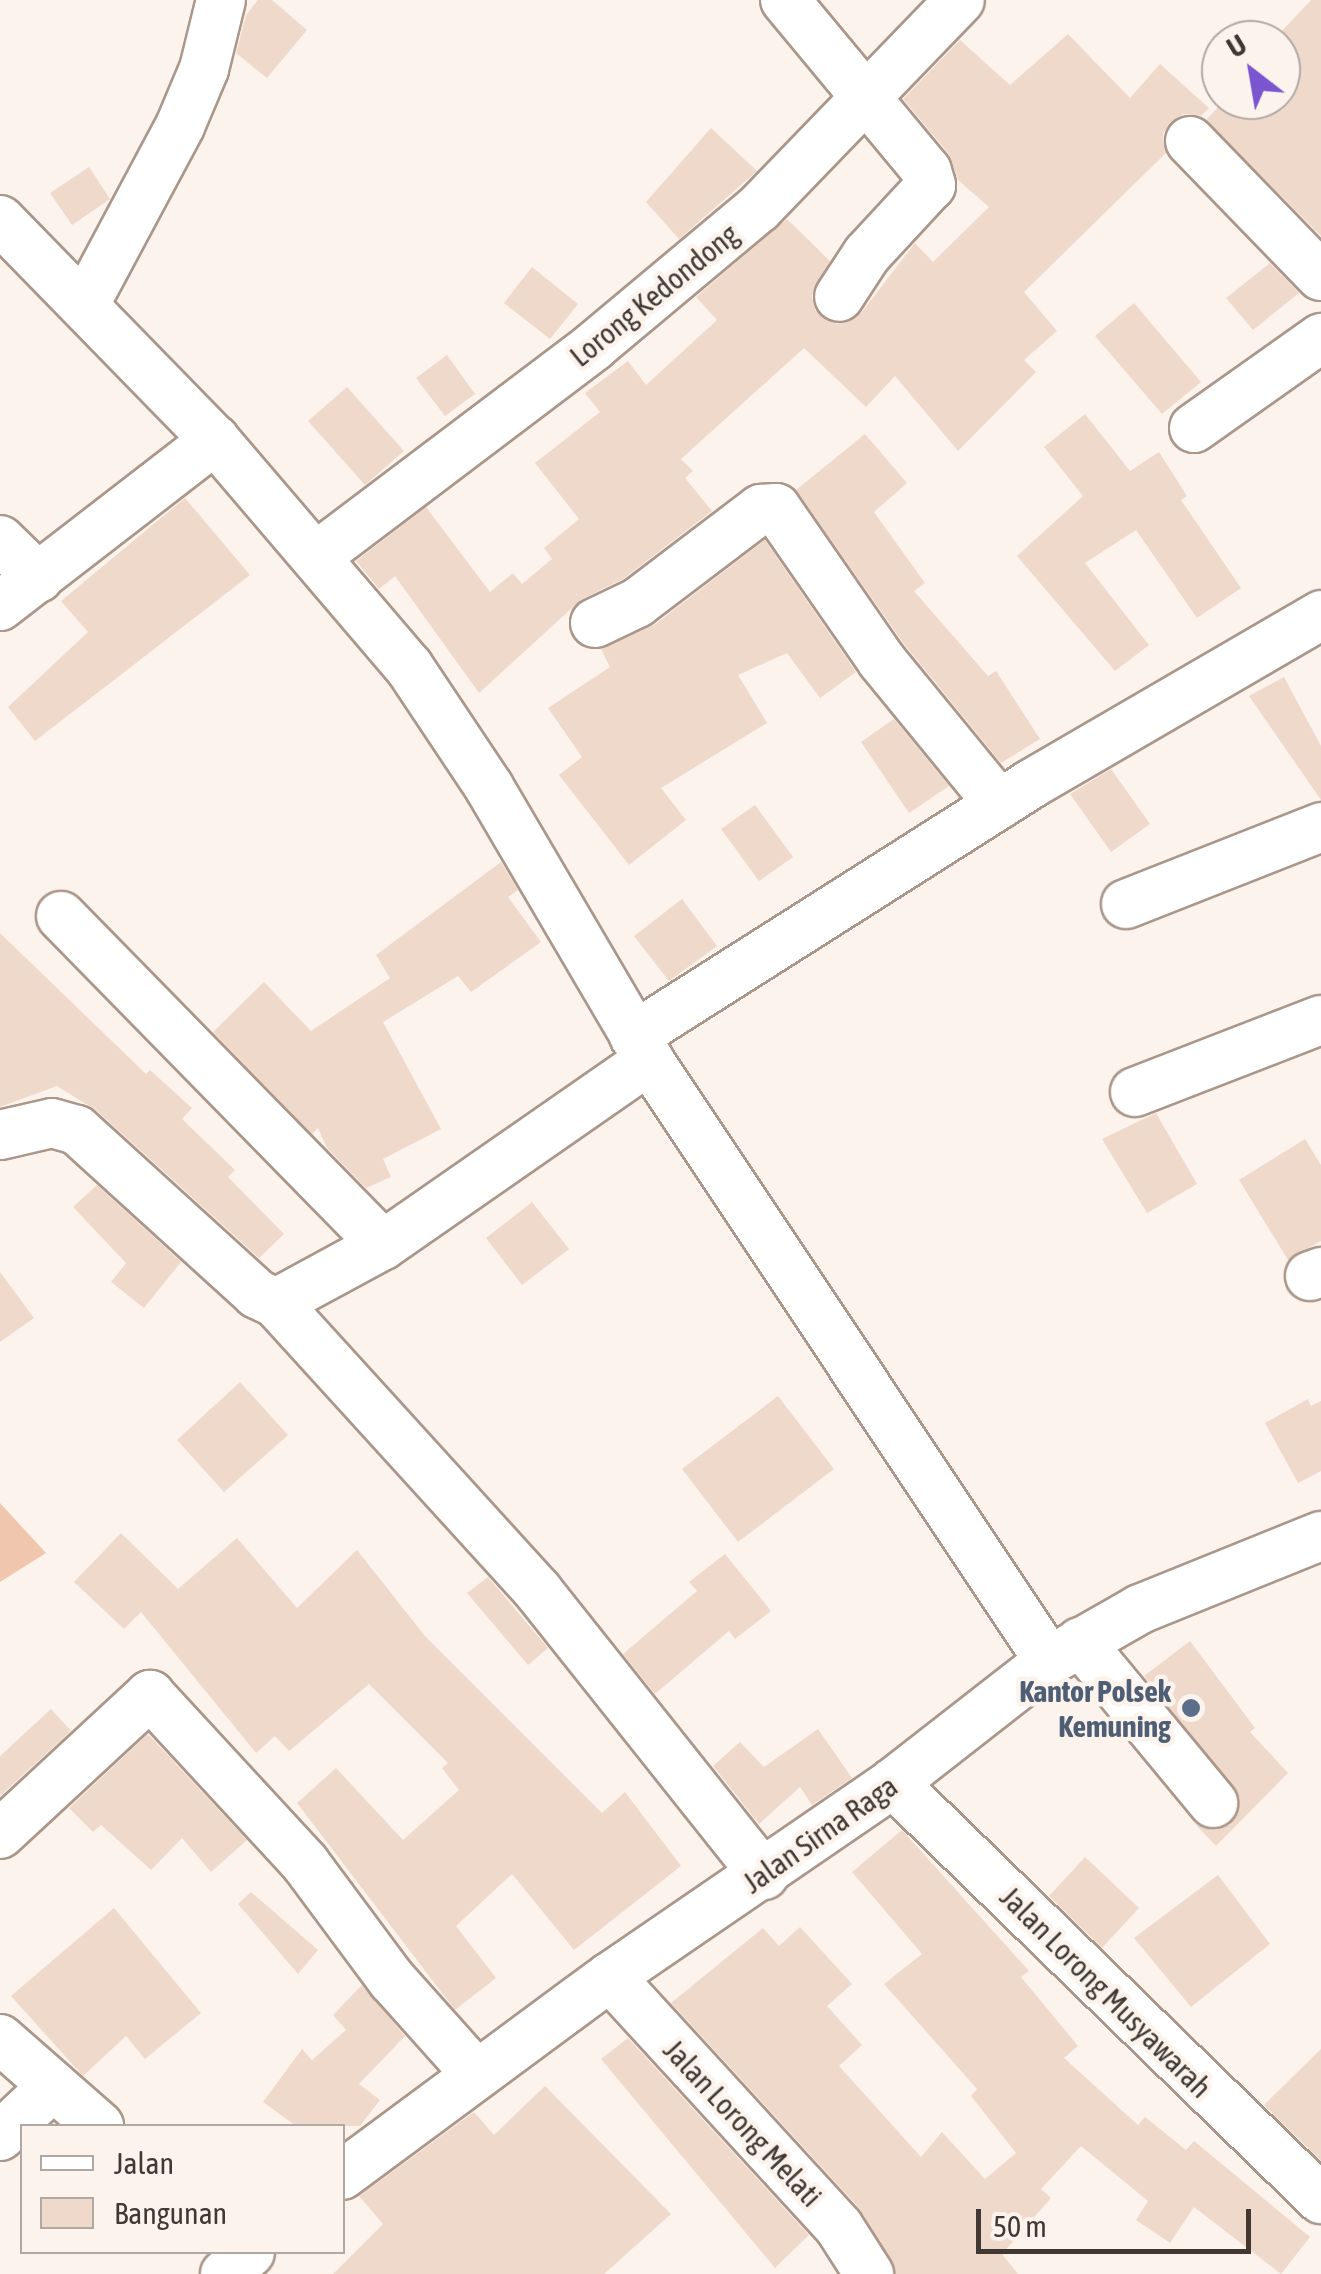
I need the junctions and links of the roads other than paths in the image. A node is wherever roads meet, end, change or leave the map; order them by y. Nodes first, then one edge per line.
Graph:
1 (221, 0) edge
2 (786, 0) edge
3 (960, 0) edge
4 (868, 100) junction
5 (1190, 140) dead end
6 (0, 220) edge
7 (1321, 276) edge
8 (839, 296) dead end
9 (86, 302) junction
10 (1321, 338) edge
11 (1194, 428) dead end
12 (215, 440) junction
13 (0, 540) edge
14 (318, 556) junction
15 (39, 578) junction
16 (0, 606) edge
17 (1321, 615) edge
18 (595, 624) dead end
19 (999, 804) junction
20 (1321, 827) edge
21 (1126, 904) dead end
22 (60, 916) dead end
23 (1321, 1020) edge
24 (641, 1048) junction
25 (1134, 1092) dead end
26 (0, 1135) edge
27 (383, 1245) junction
28 (276, 1303) junction
29 (1321, 1536) edge
30 (1065, 1651) junction
31 (893, 1783) junction
32 (1213, 1802) dead end
33 (0, 1834) edge
34 (764, 1874) junction
35 (610, 1978) junction
36 (0, 2039) edge
37 (476, 2074) junction
38 (54, 2086) junction
39 (97, 2124) edge
40 (0, 2136) edge
41 (345, 2173) edge
42 (1321, 2199) edge
43 (869, 2274) edge

1 - 9 street
2 - 4 street
3 - 4 street, Lorong Kedondong
4 - 8 street
4 - 14 street, Lorong Kedondong
5 - 7 street
6 - 9 street
9 - 12 street
10 - 11 street
12 - 14 street
12 - 15 street
13 - 15 street
14 - 24 street
15 - 16 street
17 - 19 street
18 - 19 street
19 - 24 street
20 - 21 street
22 - 27 street
23 - 25 street
24 - 27 street
24 - 30 street
26 - 28 street
27 - 28 street
28 - 34 street
29 - 30 street, Jalan Sirna Raga
30 - 31 street, Jalan Sirna Raga
30 - 32 street
31 - 34 street, Jalan Sirna Raga
31 - 42 street, Jalan Lorong Musyawarah
33 - 37 street
34 - 35 street, Jalan Sirna Raga
35 - 37 street, Jalan Sirna Raga
35 - 43 street, Jalan Lorong Melati
36 - 38 street
37 - 41 street, Jalan Sirna Raga
38 - 39 street
38 - 40 street

